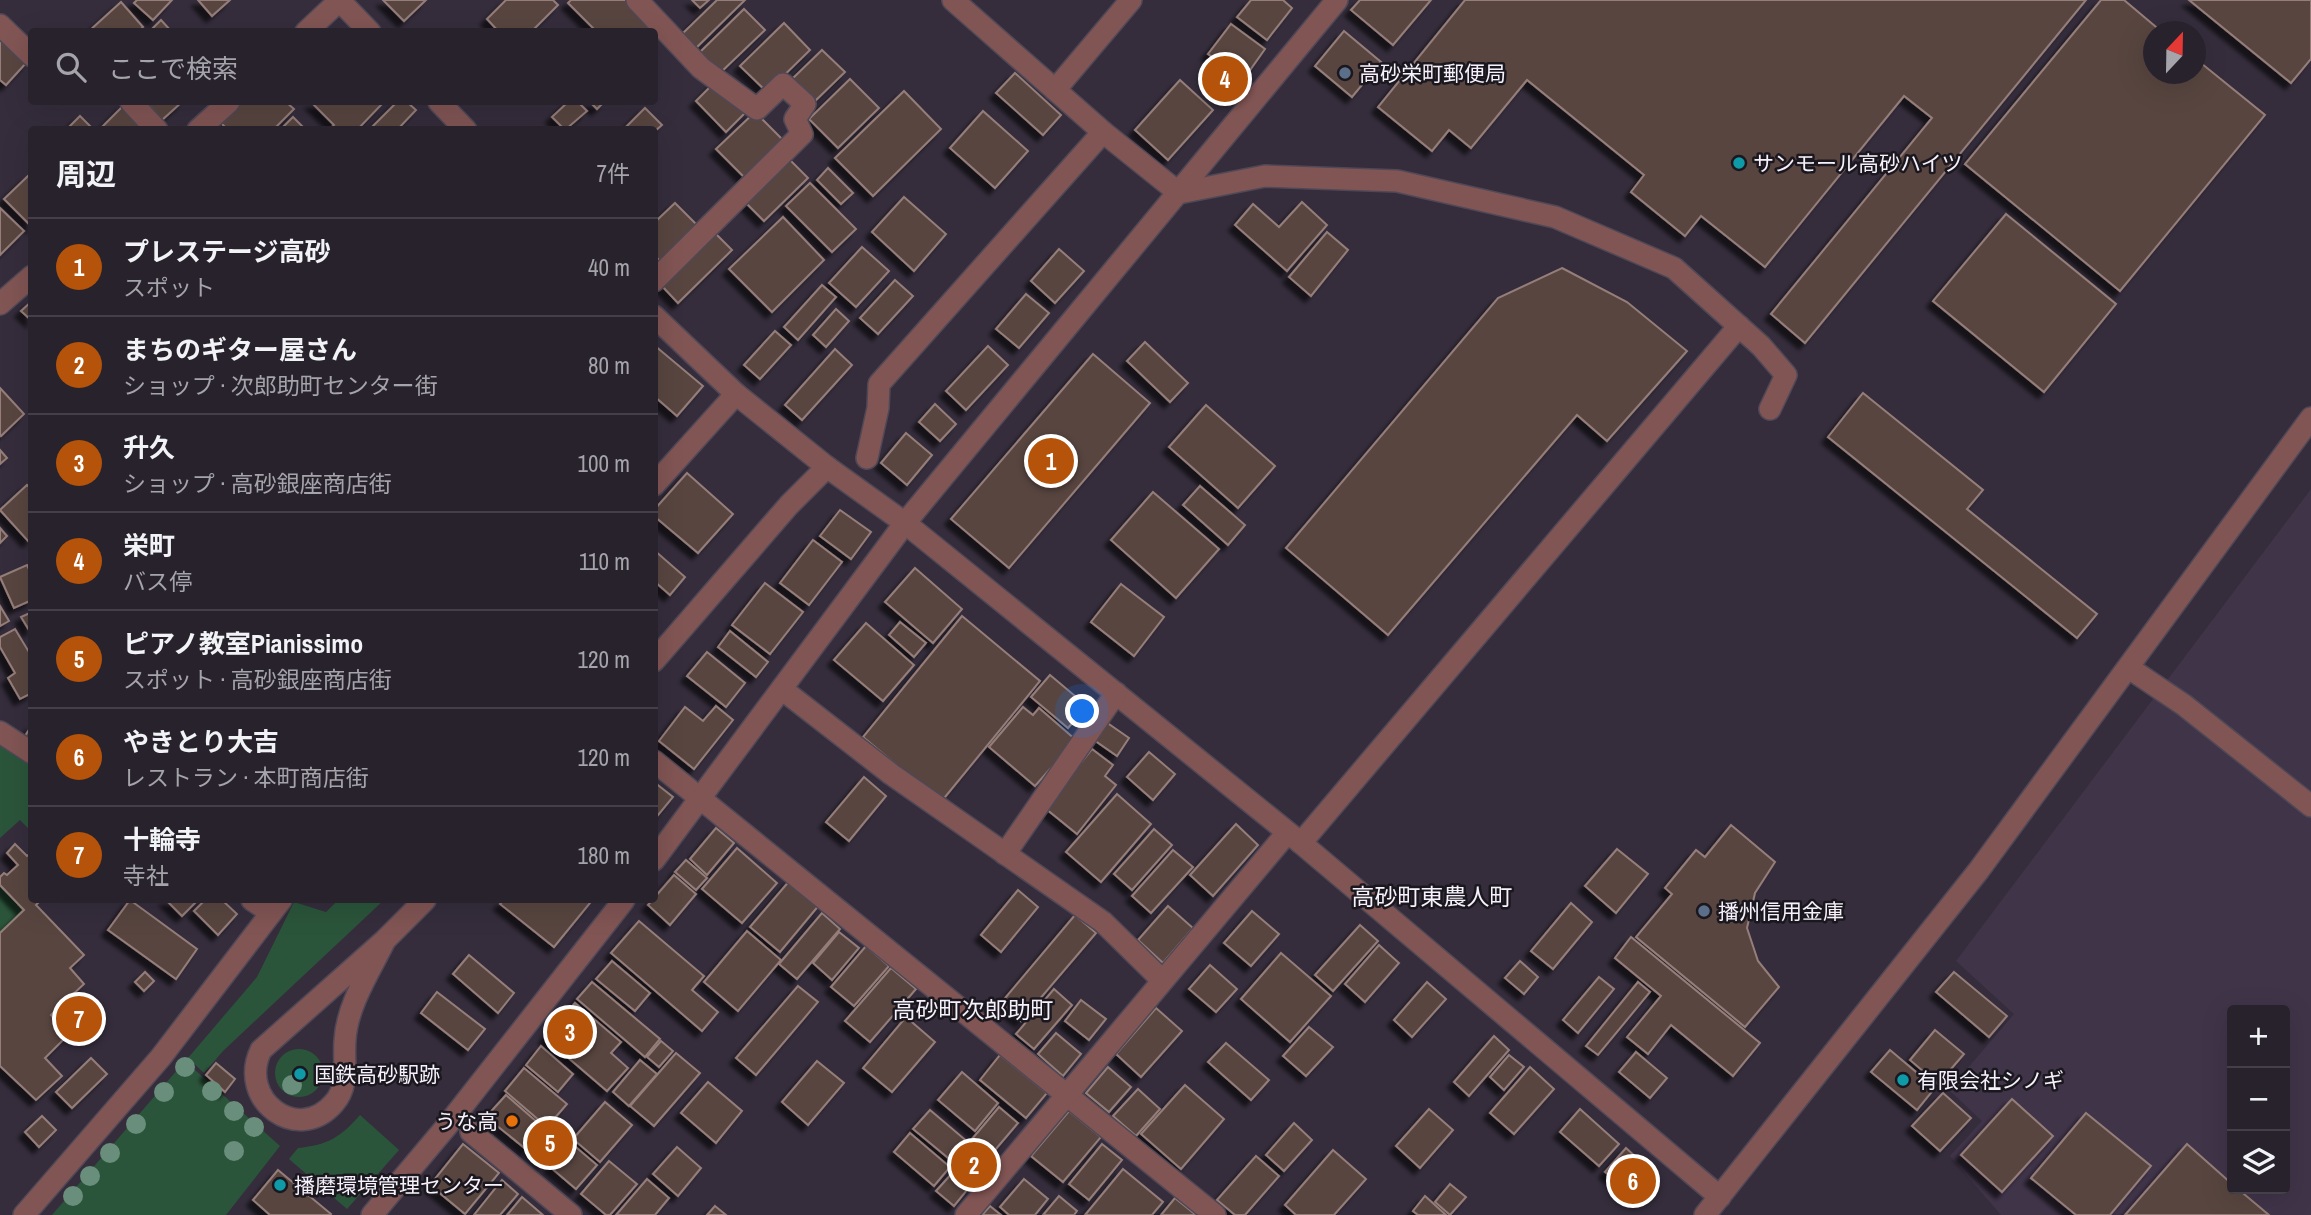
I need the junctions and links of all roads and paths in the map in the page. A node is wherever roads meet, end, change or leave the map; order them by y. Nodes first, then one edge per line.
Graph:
1 (340, 0) edge
2 (637, 0) edge
3 (953, 0) edge
4 (1131, 0) edge
5 (1337, 0) edge
6 (0, 25) edge
7 (310, 28) edge
8 (366, 28) edge
9 (28, 52) edge
10 (1055, 90) junction
11 (134, 105) edge
12 (226, 105) edge
13 (442, 105) edge
14 (153, 126) edge
15 (202, 126) edge
16 (462, 126) edge
17 (1103, 132) junction
18 (1179, 193) junction
19 (658, 277) edge
20 (28, 280) edge
21 (0, 304) edge
22 (658, 320) edge
23 (1739, 326) junction
24 (736, 394) junction
25 (1770, 409) dead end
26 (2311, 418) edge
27 (867, 458) dead end
28 (827, 467) junction
29 (658, 481) edge
30 (905, 523) junction
31 (658, 656) edge
32 (2129, 668) junction
33 (783, 690) junction
34 (1116, 693) junction
35 (0, 732) edge
36 (28, 750) edge
37 (658, 764) edge
38 (702, 800) junction
39 (2311, 806) edge
40 (1294, 838) junction
41 (1004, 854) junction
42 (658, 855) edge
43 (422, 903) edge
44 (622, 903) edge
45 (276, 906) edge
46 (385, 940) junction
47 (1161, 980) junction
48 (1066, 1094) junction
49 (471, 1132) dead end
50 (1720, 1197) junction
51 (379, 1213) edge
52 (23, 1215) edge
53 (571, 1215) edge
54 (965, 1215) edge
55 (1215, 1215) edge
56 (1705, 1215) edge

1 - 7 street
1 - 8 street
2 - 19 street
3 - 10 street
4 - 10 street
5 - 18 street
6 - 9 street
10 - 17 street
11 - 14 street
12 - 15 street
13 - 16 street
17 - 18 street
17 - 27 street
18 - 23 street
18 - 30 street
20 - 21 street
22 - 24 street
23 - 25 street
23 - 40 street
24 - 28 street
24 - 29 street
26 - 32 street
28 - 30 street
28 - 31 street
30 - 33 street
30 - 34 street
32 - 39 street
32 - 50 street
33 - 38 street
33 - 41 street
34 - 40 street
34 - 41 street
35 - 36 street
37 - 38 street
38 - 42 street
38 - 48 street
40 - 47 street
40 - 50 street
41 - 47 street
43 - 46 street
44 - 51 street
45 - 52 street
46 - 46 street
47 - 48 street
48 - 54 street
48 - 55 street
49 - 53 street
50 - 56 street

